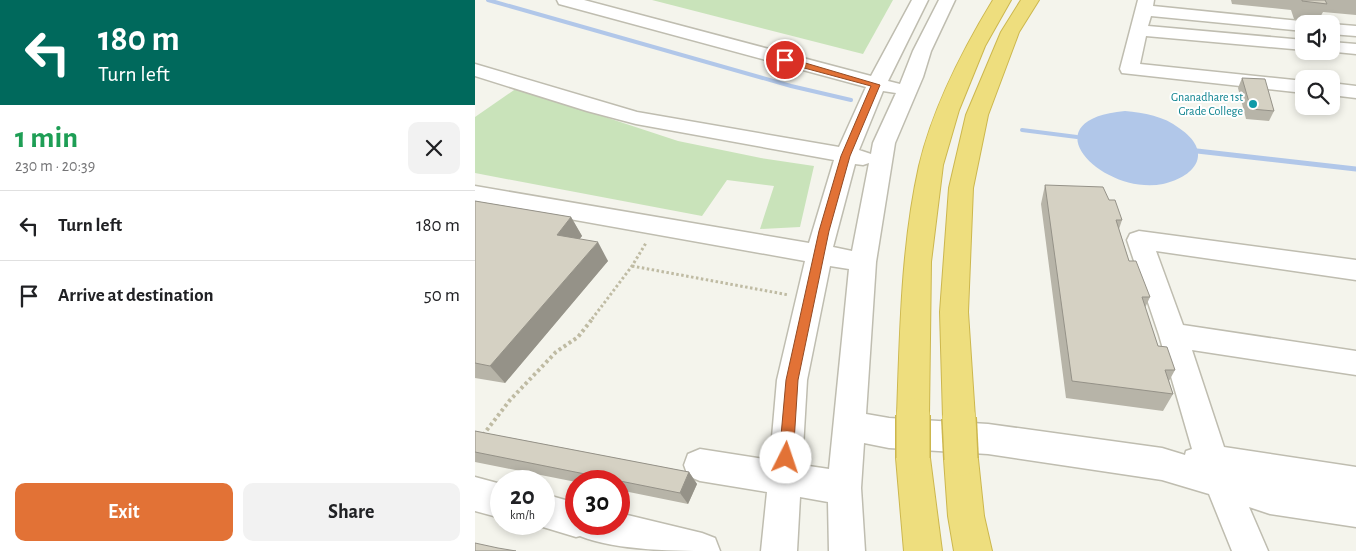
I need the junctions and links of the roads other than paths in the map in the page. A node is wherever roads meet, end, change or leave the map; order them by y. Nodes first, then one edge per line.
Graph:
1 (565, 0) edge
2 (920, 0) edge
3 (947, 0) edge
4 (1002, 0) edge
5 (1030, 0) edge
6 (627, 1) edge
7 (1145, 5) edge
8 (1193, 8) edge
9 (1295, 25) edge
10 (1139, 30) junction
11 (1340, 30) edge
12 (1356, 31) edge
13 (1295, 44) edge
14 (1340, 48) edge
15 (1356, 50) edge
16 (475, 70) edge
17 (879, 78) junction
18 (910, 84) junction
19 (1295, 86) edge
20 (1340, 90) edge
21 (1356, 92) edge
22 (846, 156) junction
23 (881, 160) junction
24 (475, 194) edge
25 (819, 253) junction
26 (863, 262) junction
27 (1356, 270) edge
28 (1173, 335) junction
29 (1356, 363) edge
30 (850, 426) junction
31 (700, 465) dead end
32 (1217, 471) junction
33 (785, 477) junction
34 (1356, 482) edge
35 (845, 488) junction
36 (475, 494) edge
37 (490, 498) edge
38 (1356, 510) edge
39 (630, 533) edge
40 (702, 551) edge
41 (779, 551) edge
42 (847, 551) edge
43 (923, 551) edge
44 (973, 551) edge
45 (1250, 551) edge

1 - 17 street
2 - 17 street
3 - 18 street
4 - 43 highway, bridge
5 - 44 highway, bridge
6 - 17 street
7 - 8 street
7 - 10 street
8 - 9 street
10 - 13 street
10 - 19 street
11 - 12 street
14 - 15 street
16 - 22 street
17 - 18 street
17 - 22 street
18 - 23 street
20 - 21 street
22 - 23 street
22 - 25 street
23 - 26 street
24 - 25 street
25 - 26 street
25 - 33 street
26 - 30 street
27 - 28 street
28 - 29 street
28 - 32 street
30 - 32 street
30 - 35 street
31 - 33 street
32 - 34 street
32 - 38 street
32 - 45 street
33 - 35 street
33 - 41 street
35 - 42 street
36 - 37 street
39 - 40 street

